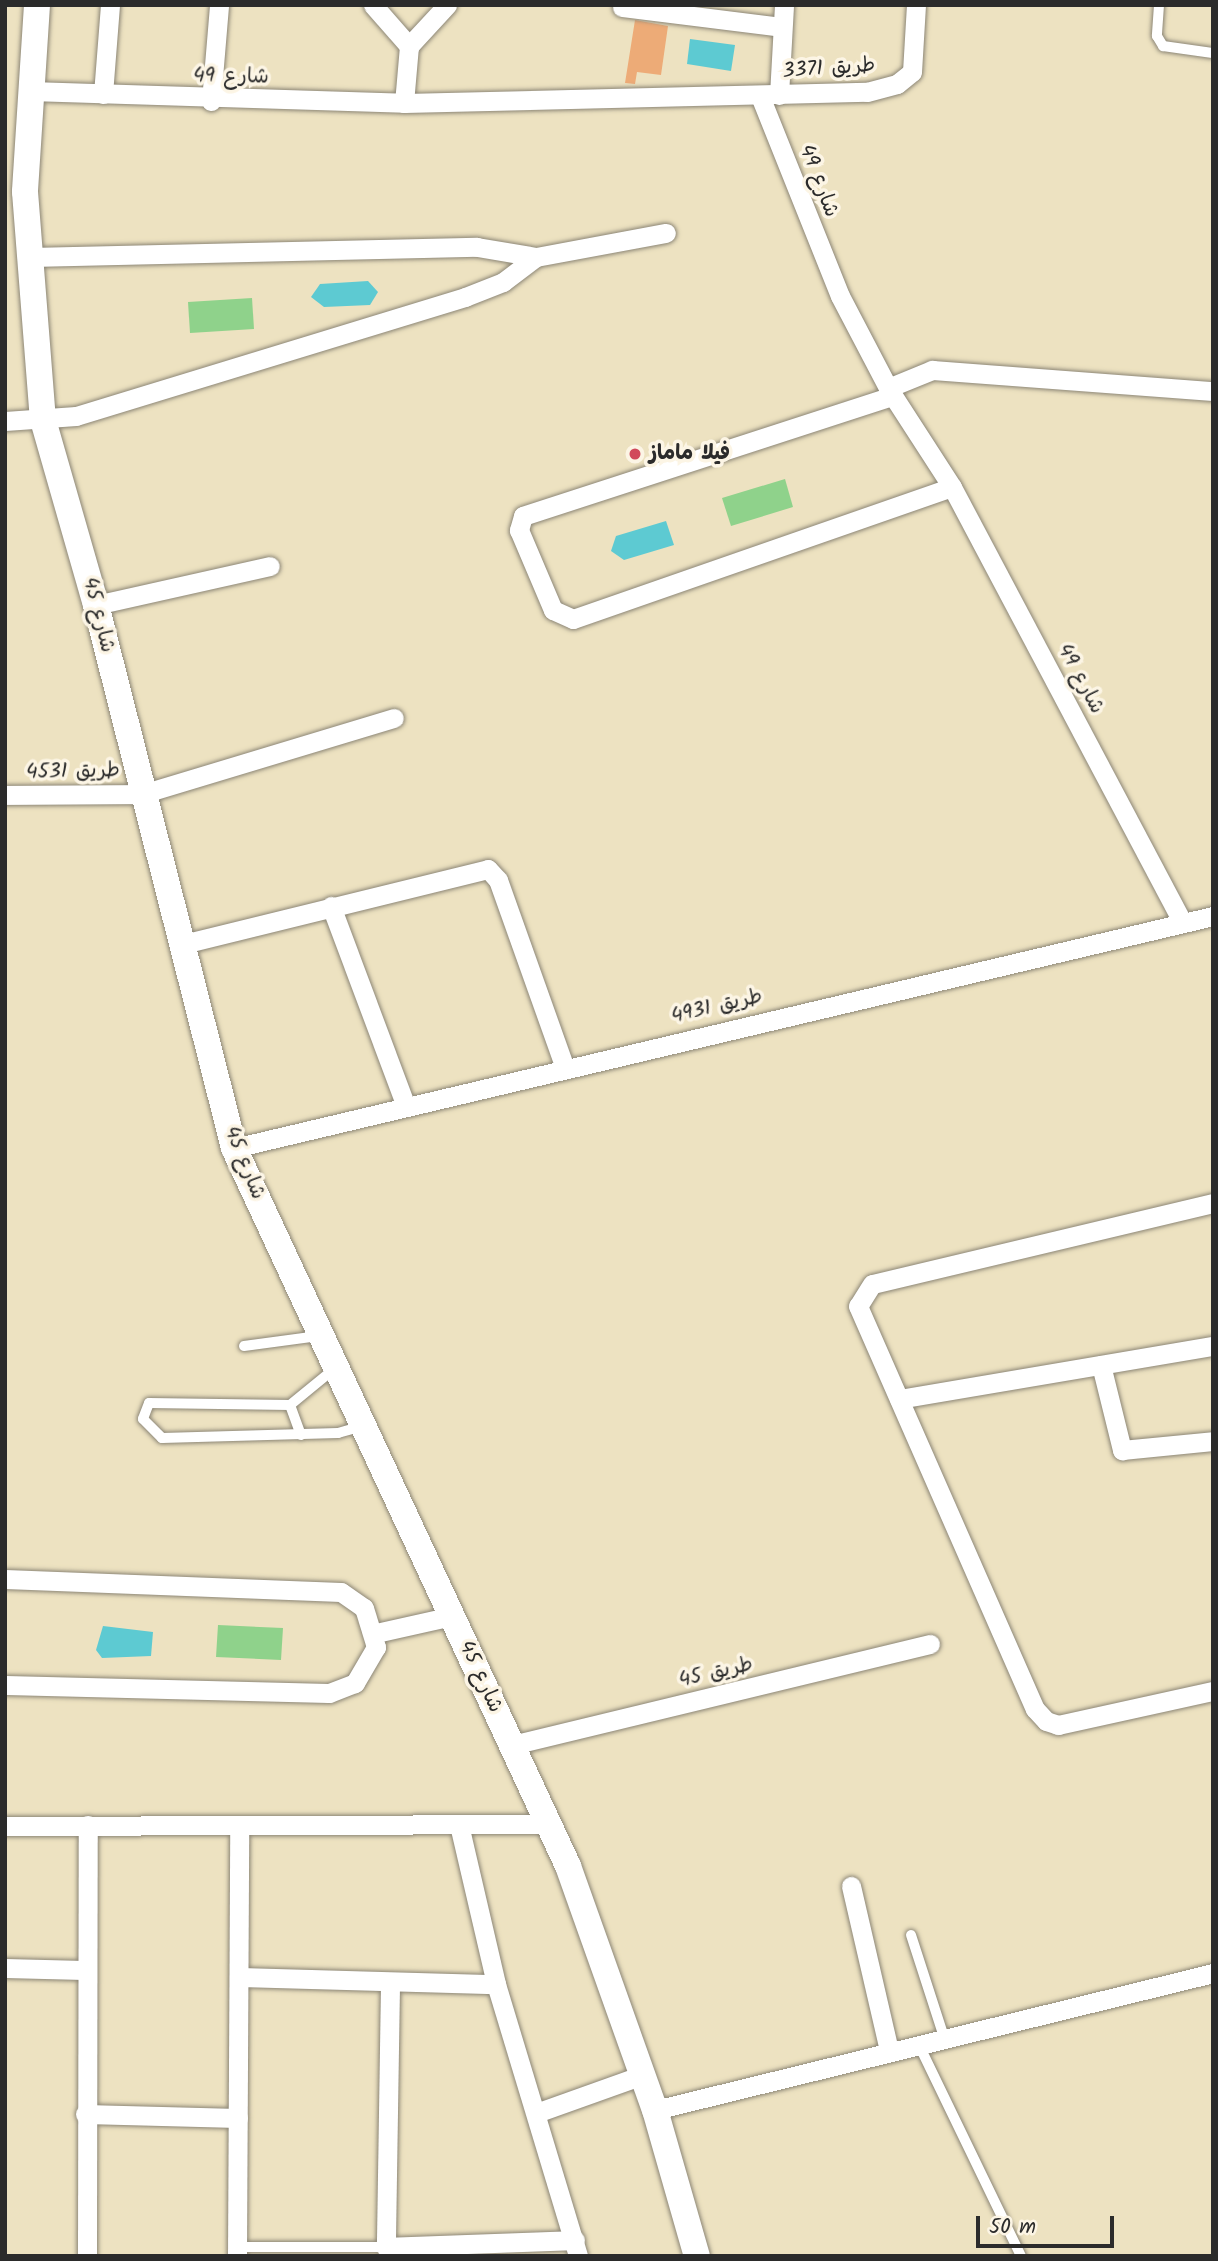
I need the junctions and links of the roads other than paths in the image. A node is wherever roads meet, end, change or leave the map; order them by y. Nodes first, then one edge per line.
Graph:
1 (37, 5) edge
2 (110, 5) edge
3 (219, 5) edge
4 (373, 5) edge
5 (447, 5) edge
6 (783, 5) edge
7 (916, 5) edge
8 (1158, 5) edge
9 (622, 7) dead end
10 (782, 27) junction
11 (409, 46) junction
12 (1213, 53) edge
13 (30, 90) junction
14 (103, 94) junction
15 (770, 95) junction
16 (212, 101) junction
17 (404, 103) junction
18 (15, 192) edge
19 (666, 233) dead end
20 (30, 257) junction
21 (536, 257) junction
22 (1213, 391) edge
23 (890, 392) junction
24 (43, 419) junction
25 (5, 421) edge
26 (952, 487) junction
27 (270, 566) dead end
28 (96, 605) junction
29 (394, 718) dead end
30 (142, 794) junction
31 (5, 795) edge
32 (331, 906) junction
33 (1213, 916) edge
34 (1183, 923) junction
35 (178, 945) junction
36 (564, 1066) junction
37 (405, 1104) junction
38 (234, 1148) junction
39 (1213, 1203) edge
40 (322, 1336) junction
41 (244, 1346) dead end
42 (1213, 1346) edge
43 (1101, 1365) junction
44 (338, 1367) junction
45 (899, 1399) junction
46 (290, 1405) junction
47 (363, 1426) junction
48 (301, 1435) junction
49 (1213, 1441) edge
50 (5, 1579) edge
51 (452, 1616) junction
52 (376, 1633) junction
53 (930, 1644) dead end
54 (5, 1685) edge
55 (1213, 1691) edge
56 (512, 1745) junction
57 (548, 1824) junction
58 (88, 1825) junction
59 (5, 1826) edge
60 (239, 1826) junction
61 (460, 1829) junction
62 (851, 1886) dead end
63 (912, 1936) dead end
64 (5, 1968) edge
65 (84, 1970) junction
66 (1213, 1973) edge
67 (240, 1977) junction
68 (496, 1984) junction
69 (390, 1985) junction
70 (944, 2036) junction
71 (918, 2043) junction
72 (889, 2050) junction
73 (643, 2076) junction
74 (655, 2110) junction
75 (536, 2113) junction
76 (85, 2114) junction
77 (238, 2118) junction
78 (577, 2248) edge
79 (385, 2251) edge
80 (237, 2252) edge
81 (87, 2256) edge
82 (697, 2256) edge
83 (1021, 2256) edge

1 - 13 street, شارع 45
2 - 14 street
3 - 16 street
4 - 11 street
5 - 11 street
6 - 10 street
7 - 15 street, طريق 3371
8 - 12 lane
9 - 10 street
10 - 15 street
11 - 17 street
13 - 14 street, شارع 49
13 - 18 street, شارع 45
14 - 16 street, شارع 49
15 - 17 street, شارع 49
15 - 23 street, شارع 49
16 - 17 street, شارع 49
18 - 20 street, شارع 45
19 - 21 street
20 - 21 street
20 - 24 street, شارع 45
21 - 24 street
22 - 23 street
23 - 26 street, شارع 49
23 - 26 street
24 - 25 street
24 - 28 street, شارع 45
26 - 34 street, شارع 49
27 - 28 street
28 - 30 street, شارع 45
29 - 30 street, طريق 4531
30 - 31 street, طريق 4531
30 - 35 street, شارع 45
32 - 35 street
32 - 36 street
32 - 37 street
33 - 34 street, طريق 4931
34 - 36 street, طريق 4931
35 - 38 street, شارع 45
36 - 37 street, طريق 4931
37 - 38 street, طريق 4931
38 - 40 street, شارع 45
39 - 45 street
40 - 41 lane
40 - 44 street, شارع 45
42 - 43 street
43 - 45 street
43 - 49 street
44 - 46 lane
44 - 47 street, شارع 45
45 - 55 street
46 - 48 lane
46 - 48 lane
47 - 48 lane
47 - 51 street, شارع 45
50 - 52 street
51 - 52 street
51 - 56 street, شارع 45
52 - 54 street
53 - 56 street, طريق 45
56 - 57 street, شارع 45
57 - 61 street
57 - 73 street, شارع 45
58 - 59 street
58 - 60 street
58 - 65 street
60 - 61 street
60 - 67 street
61 - 68 street
62 - 72 street
63 - 70 lane
64 - 65 street
65 - 76 street
66 - 70 street
67 - 69 street
67 - 77 street
68 - 69 street
68 - 75 street
69 - 79 street
70 - 71 street
71 - 72 street
71 - 83 lane
72 - 74 street
73 - 74 street, شارع 45
73 - 75 street
74 - 82 street, شارع 45
75 - 78 street
76 - 77 street
76 - 81 street
77 - 80 street
78 - 79 street
79 - 80 lane

